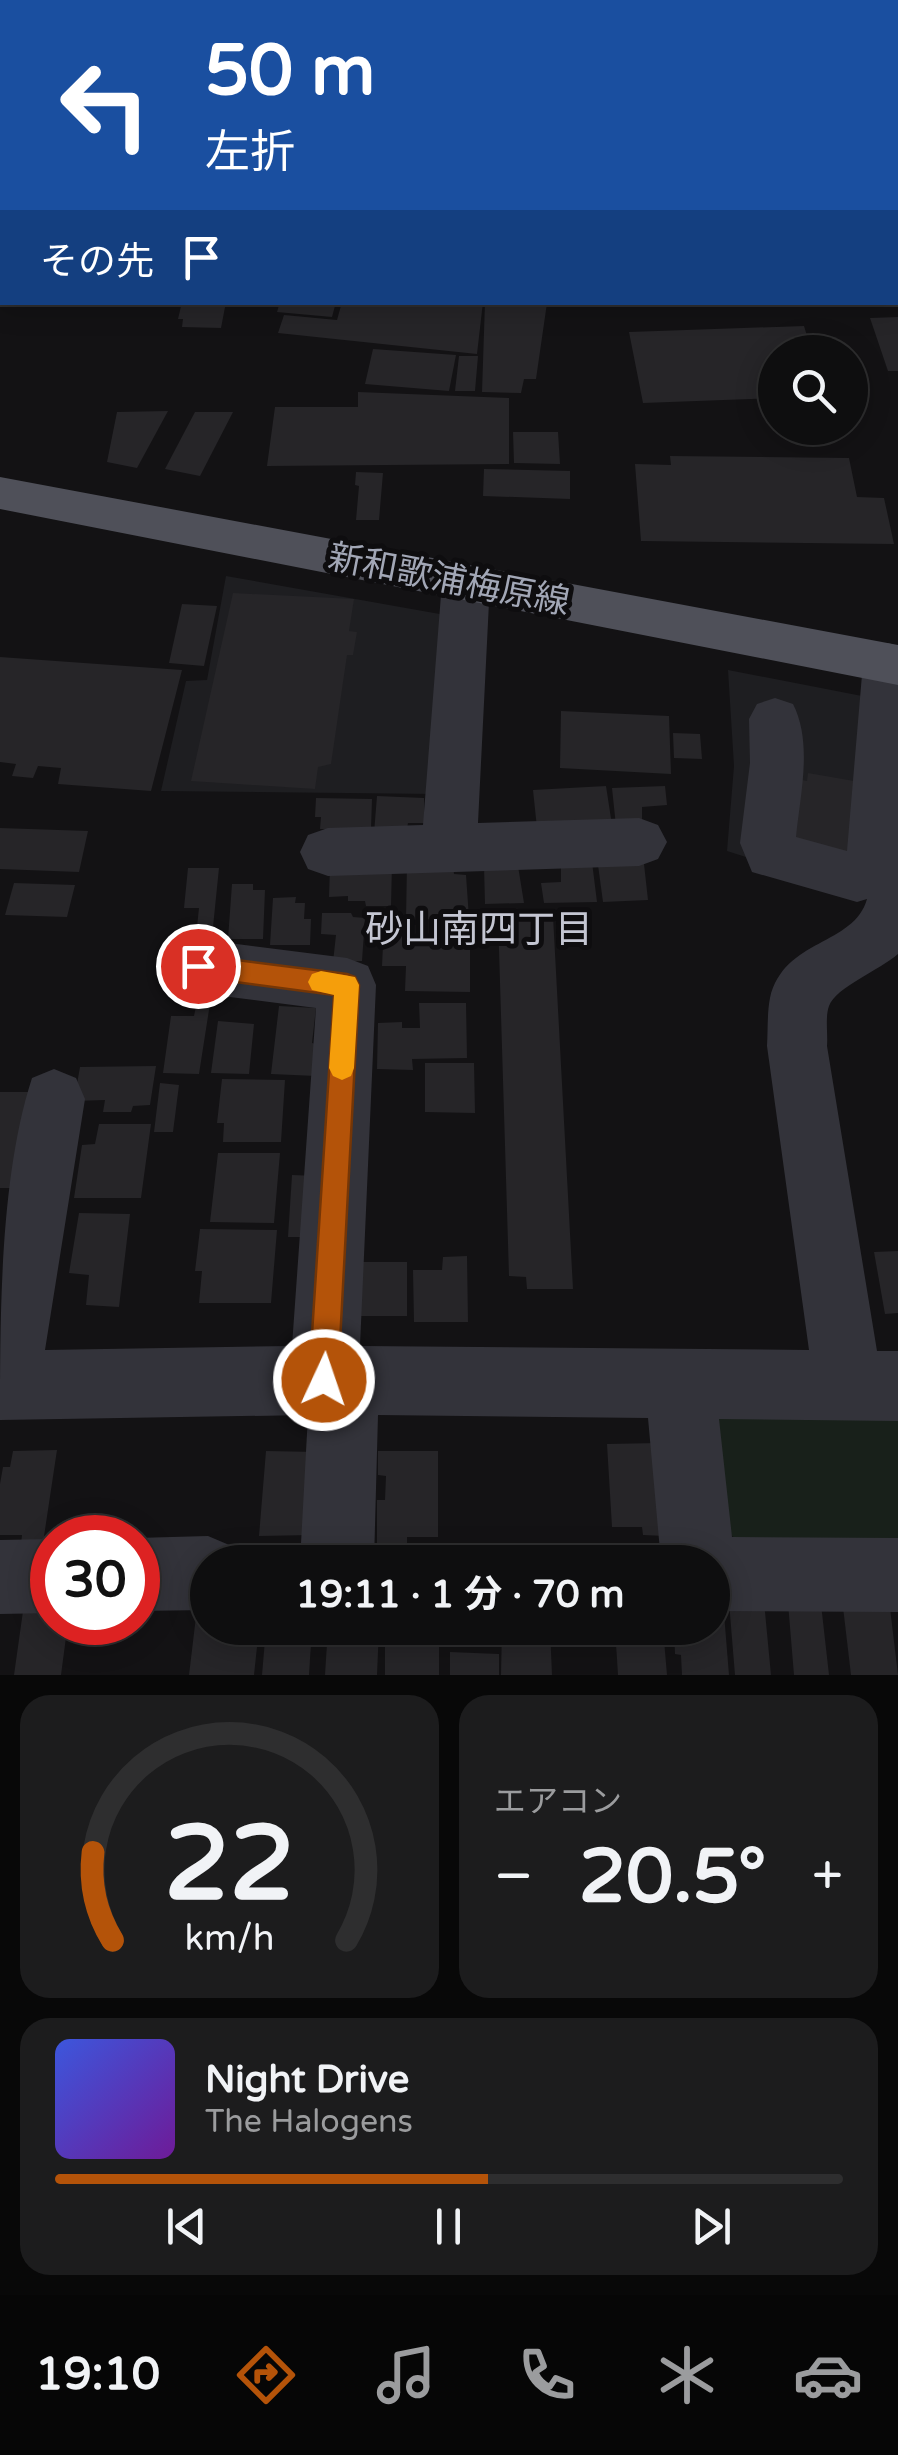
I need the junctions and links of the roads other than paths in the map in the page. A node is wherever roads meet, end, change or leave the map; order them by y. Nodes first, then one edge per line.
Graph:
1 (0, 493) edge
2 (466, 582) junction
3 (893, 664) edge
4 (775, 719) dead end
5 (640, 842) dead end
6 (449, 848) junction
7 (328, 852) dead end
8 (898, 889) edge
9 (198, 966) dead end
10 (54, 1099) dead end
11 (334, 1380) junction
12 (2, 1385) edge
13 (680, 1385) junction
14 (873, 1386) edge
15 (336, 1545) edge
16 (696, 1545) edge
17 (190, 1573) edge
18 (160, 1574) edge
19 (730, 1574) edge
20 (898, 1575) edge
21 (30, 1576) edge
22 (0, 1577) edge

1 - 2 main road, 新和歌浦梅原線
2 - 3 main road, 新和歌浦梅原線
2 - 6 street
3 - 4 street
5 - 6 street
6 - 7 street
8 - 14 street
9 - 11 street
10 - 12 street
11 - 12 street
11 - 13 street
11 - 15 street
13 - 14 street
13 - 16 street
17 - 18 street
19 - 20 street
21 - 22 street

